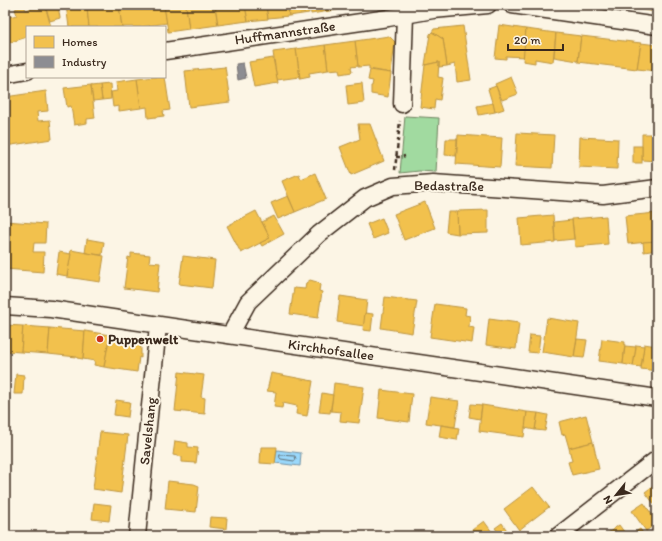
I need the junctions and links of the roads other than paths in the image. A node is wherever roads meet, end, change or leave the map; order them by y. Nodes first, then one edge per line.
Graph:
1 (488, 5) edge
2 (512, 5) edge
3 (386, 12) edge
4 (405, 15) junction
5 (657, 26) edge
6 (166, 51) edge
7 (26, 71) edge
8 (5, 75) edge
9 (402, 104) road end
10 (657, 188) edge
11 (5, 306) edge
12 (158, 326) junction
13 (230, 335) junction
14 (657, 398) edge
15 (657, 459) edge
16 (137, 536) edge
17 (558, 536) edge

1 - 4 street, Huffmannstraße
2 - 5 street
3 - 4 street, Huffmannstraße
3 - 6 street, Huffmannstraße
4 - 9 street
7 - 8 street
10 - 13 street, Bedastraße
11 - 12 street, Kirchhofsallee
12 - 13 street, Kirchhofsallee
12 - 16 street, Savelshang
13 - 14 street, Kirchhofsallee
15 - 17 street

